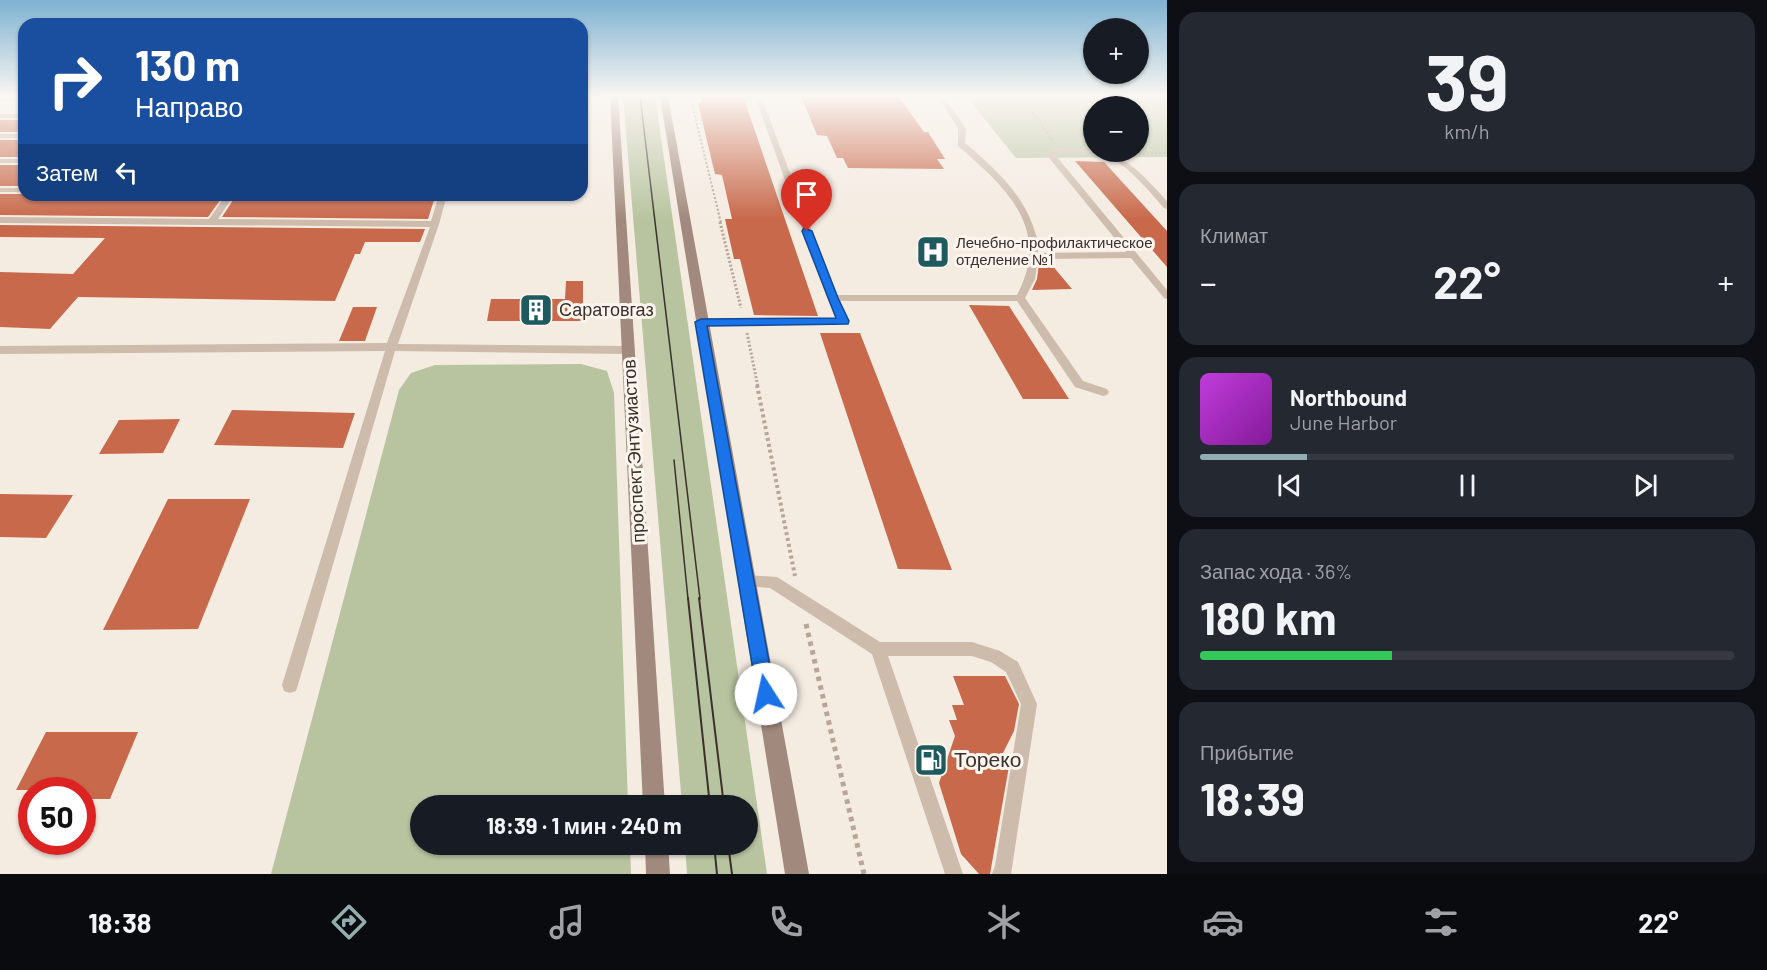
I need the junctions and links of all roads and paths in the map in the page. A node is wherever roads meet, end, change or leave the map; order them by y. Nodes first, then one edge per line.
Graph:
1 (616, 137) edge
2 (671, 137) edge
3 (700, 137) edge
4 (773, 137) edge
5 (961, 137) edge
6 (1045, 137) edge
7 (1083, 152) edge
8 (1055, 153) junction
9 (1149, 153) edge
10 (1167, 153) edge
11 (0, 161) edge
12 (18, 161) edge
13 (1123, 162) edge
14 (0, 190) edge
15 (18, 190) edge
16 (226, 201) edge
17 (441, 201) edge
18 (1167, 206) edge
19 (0, 220) edge
20 (212, 222) junction
21 (435, 224) junction
22 (1134, 255) junction
23 (1033, 256) junction
24 (1167, 296) edge
25 (832, 298) junction
26 (1020, 298) junction
27 (701, 322) junction
28 (745, 322) junction
29 (390, 347) junction
30 (0, 350) edge
31 (629, 350) junction
32 (1103, 392) dead end
33 (747, 581) junction
34 (800, 600) junction
35 (878, 649) junction
36 (290, 685) dead end
37 (653, 795) edge
38 (657, 855) edge
39 (658, 874) edge
40 (797, 874) edge
41 (864, 874) edge
42 (954, 874) edge
43 (1001, 874) edge

1 - 31 main road, проспект Энтузиастов
2 - 27 main road
3 - 28 path
4 - 25 lane
5 - 23 lane
6 - 8 path
7 - 8 lane
8 - 22 lane
9 - 10 path
11 - 12 lane
13 - 18 lane
14 - 15 lane
16 - 20 lane
17 - 21 lane
19 - 20 lane
20 - 21 lane
21 - 29 lane
22 - 23 lane
22 - 24 lane
23 - 26 lane
25 - 26 lane
25 - 28 lane
26 - 32 lane
27 - 28 lane
27 - 33 main road
28 - 34 path
29 - 30 lane
29 - 31 lane
29 - 36 lane
31 - 37 main road, проспект Энтузиастов
33 - 34 lane
33 - 40 main road
34 - 35 lane
34 - 41 path
35 - 42 lane
35 - 43 lane
38 - 39 main road

